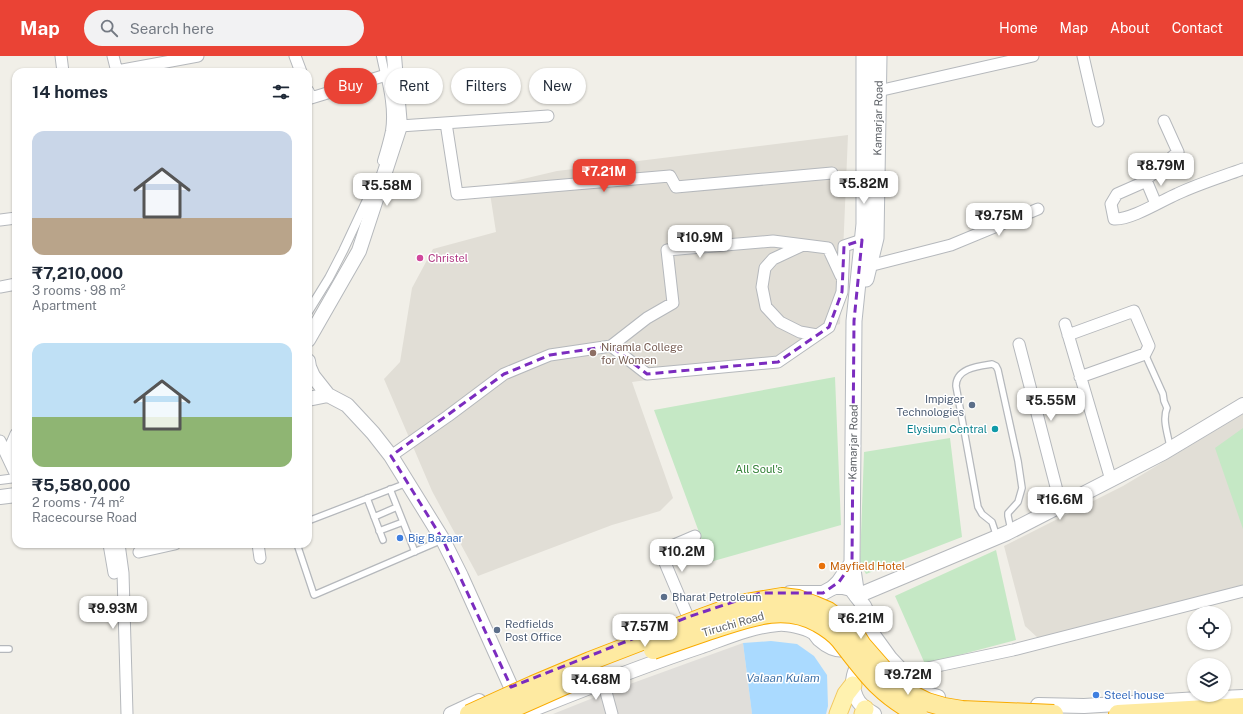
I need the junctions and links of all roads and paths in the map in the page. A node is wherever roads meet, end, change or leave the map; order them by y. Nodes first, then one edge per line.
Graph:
1 (61, 56) edge
2 (113, 56) edge
3 (198, 56) edge
4 (294, 56) edge
5 (381, 56) edge
6 (394, 56) edge
7 (864, 56) edge
8 (879, 56) edge
9 (1033, 56) edge
10 (1083, 56) edge
11 (63, 68) edge
12 (116, 68) edge
13 (137, 68) edge
14 (299, 68) edge
15 (387, 68) edge
16 (391, 68) edge
17 (385, 76) edge
18 (878, 91) junction
19 (312, 98) edge
20 (391, 104) edge
21 (396, 104) edge
22 (548, 116) dead end
23 (1098, 121) dead end
24 (1164, 121) dead end
25 (446, 123) junction
26 (400, 126) junction
27 (1243, 169) edge
28 (832, 173) dead end
29 (1146, 180) junction
30 (1156, 204) junction
31 (1038, 209) dead end
32 (12, 218) edge
33 (0, 220) edge
34 (862, 240) junction
35 (803, 245) junction
36 (869, 266) junction
37 (842, 279) junction
38 (12, 285) edge
39 (0, 287) edge
40 (312, 306) edge
41 (854, 321) junction
42 (1065, 324) dead end
43 (312, 333) edge
44 (817, 335) junction
45 (1068, 335) junction
46 (1019, 344) dead end
47 (611, 346) junction
48 (1145, 354) junction
49 (312, 374) edge
50 (1080, 377) junction
51 (312, 388) edge
52 (328, 395) junction
53 (312, 398) edge
54 (1243, 405) edge
55 (0, 441) edge
56 (12, 443) edge
57 (1171, 449) junction
58 (7, 455) junction
59 (391, 456) junction
60 (12, 467) edge
61 (12, 477) edge
62 (0, 480) edge
63 (1111, 480) junction
64 (407, 482) junction
65 (390, 489) junction
66 (12, 496) edge
67 (0, 498) edge
68 (367, 498) junction
69 (1061, 506) junction
70 (397, 507) junction
71 (374, 517) junction
72 (312, 519) edge
73 (403, 522) junction
74 (379, 531) junction
75 (1011, 531) junction
76 (695, 536) dead end
77 (998, 537) junction
78 (382, 540) dead end
79 (443, 540) junction
80 (110, 548) edge
81 (120, 548) edge
82 (157, 548) edge
83 (259, 548) edge
84 (297, 548) edge
85 (139, 552) dead end
86 (415, 552) junction
87 (260, 558) dead end
88 (852, 563) junction
89 (114, 573) dead end
90 (829, 590) junction
91 (1243, 591) edge
92 (857, 596) junction
93 (688, 617) junction
94 (869, 629) junction
95 (813, 632) junction
96 (834, 648) junction
97 (0, 649) edge
98 (9, 649) dead end
99 (887, 653) junction
100 (904, 673) junction
101 (853, 680) junction
102 (603, 681) junction
103 (511, 687) junction
104 (927, 694) junction
105 (1243, 697) edge
106 (1243, 707) edge
107 (868, 712) edge
108 (127, 714) edge
109 (450, 714) edge
110 (469, 714) edge
111 (500, 714) edge
112 (521, 714) edge
113 (612, 714) edge
114 (838, 714) edge
115 (906, 714) edge
116 (918, 714) edge
117 (1054, 714) edge
118 (1118, 714) edge

1 - 11 street
2 - 12 street
3 - 13 street
4 - 14 street
5 - 15 street
6 - 16 street
7 - 34 main road, Kamarjar Road
8 - 18 main road, Kamarjar Road
9 - 18 street
10 - 23 street
17 - 19 street
18 - 36 main road, Kamarjar Road
20 - 40 street
21 - 26 street
22 - 25 street
24 - 29 street
25 - 26 street
25 - 28 street
26 - 43 street
27 - 30 street
29 - 30 street
29 - 30 street
31 - 36 street
32 - 33 street
34 - 37 street
34 - 41 main road, Kamarjar Road
35 - 37 street
35 - 44 street
35 - 47 street
36 - 41 main road, Kamarjar Road
37 - 44 street
38 - 39 street
41 - 88 main road, Kamarjar Road
42 - 45 street
44 - 47 street
45 - 48 street
45 - 50 street
46 - 69 street
47 - 59 street
48 - 50 street
48 - 57 lane
49 - 52 street
50 - 63 street
51 - 52 street
52 - 53 street
52 - 59 street
54 - 57 street
55 - 58 street
56 - 58 street
57 - 63 street
58 - 60 street
59 - 64 street
61 - 62 street
63 - 69 street
64 - 65 lane
64 - 79 street
65 - 68 lane
65 - 70 lane
66 - 67 street
68 - 71 lane
68 - 72 lane
69 - 75 street
70 - 71 lane
70 - 73 lane
71 - 74 lane
73 - 74 lane
73 - 86 lane
74 - 78 lane
75 - 77 street
75 - 77 lane
76 - 93 street
77 - 92 street
79 - 86 lane
79 - 103 street
80 - 89 street
81 - 108 street
82 - 85 street
83 - 87 street
84 - 86 lane
88 - 90 main road
88 - 92 main road, Kamarjar Road
90 - 92 street
90 - 93 street
90 - 95 street
91 - 100 street
92 - 94 street
93 - 103 street
94 - 96 street
94 - 99 street
95 - 96 street, Tiruchi Road
95 - 102 street, Tiruchi Road
96 - 101 street, Tiruchi Road
97 - 98 lane
99 - 100 street
99 - 101 street
100 - 104 street
101 - 107 street, Tiruchi Road
101 - 114 main road
102 - 112 street, Tiruchi Road
102 - 113 street
103 - 109 street
104 - 105 street
104 - 115 street
106 - 118 highway
110 - 117 highway, Tiruchi Road, bridge
111 - 116 highway, Tiruchi Road, bridge

